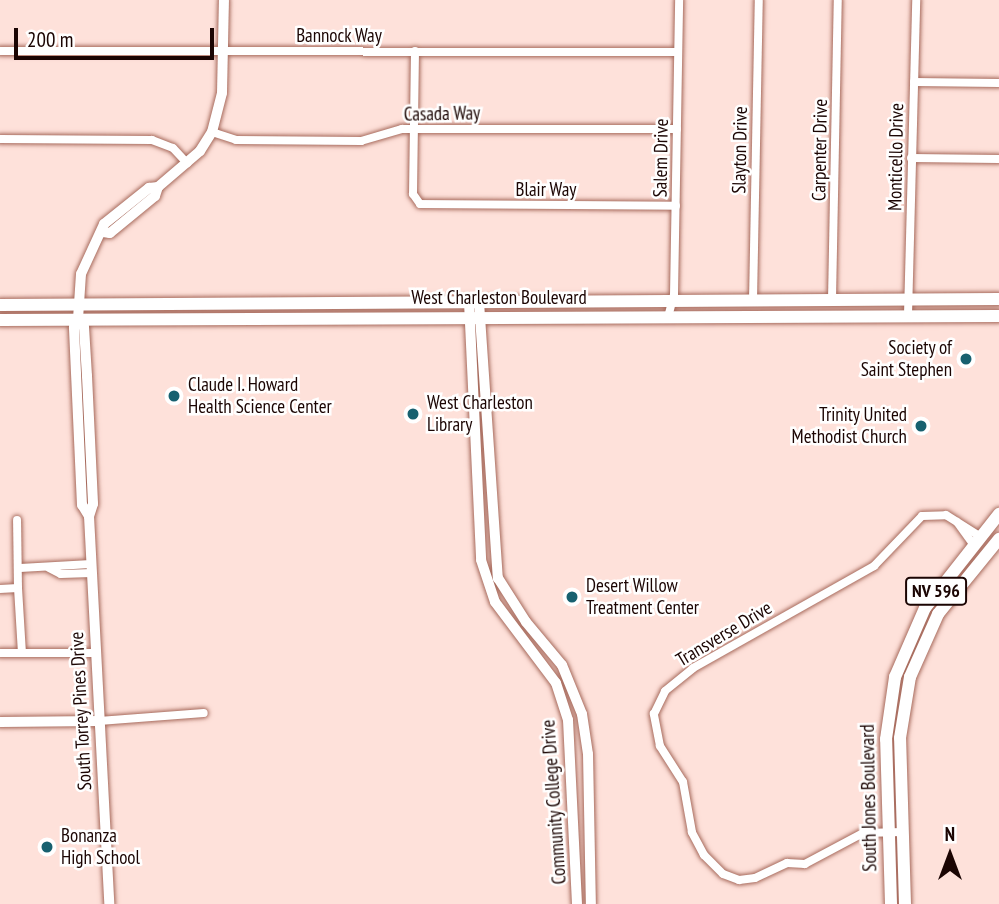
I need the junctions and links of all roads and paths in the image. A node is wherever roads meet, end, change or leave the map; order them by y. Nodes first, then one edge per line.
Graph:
1 (224, 0) edge
2 (679, 0) edge
3 (759, 0) edge
4 (838, 0) edge
5 (916, 0) edge
6 (0, 51) edge
7 (415, 51) junction
8 (223, 52) junction
9 (678, 52) junction
10 (914, 82) junction
11 (999, 83) edge
12 (413, 129) junction
13 (677, 129) junction
14 (212, 132) junction
15 (0, 139) edge
16 (911, 158) junction
17 (999, 159) edge
18 (187, 163) junction
19 (158, 187) junction
20 (142, 193) junction
21 (676, 206) junction
22 (121, 224) junction
23 (103, 232) junction
24 (999, 299) edge
25 (832, 300) junction
26 (855, 300) junction
27 (909, 300) junction
28 (673, 301) junction
29 (753, 301) junction
30 (474, 302) junction
31 (78, 304) junction
32 (0, 305) edge
33 (908, 315) junction
34 (818, 316) junction
35 (999, 316) edge
36 (474, 317) junction
37 (668, 317) junction
38 (78, 319) junction
39 (0, 320) edge
40 (78, 404) junction
41 (91, 449) junction
42 (87, 486) junction
43 (999, 514) edge
44 (494, 518) junction
45 (479, 519) junction
46 (17, 520) dead end
47 (981, 537) junction
48 (999, 539) edge
49 (989, 550) junction
50 (979, 562) junction
51 (20, 568) junction
52 (91, 569) junction
53 (18, 588) junction
54 (0, 589) edge
55 (0, 653) edge
56 (22, 653) junction
57 (96, 653) junction
58 (574, 688) junction
59 (560, 692) junction
60 (889, 700) junction
61 (905, 704) junction
62 (204, 713) dead end
63 (99, 721) junction
64 (0, 722) edge
65 (888, 832) junction
66 (903, 832) junction
67 (577, 857) junction
68 (592, 858) junction
69 (109, 904) edge
70 (578, 904) edge
71 (591, 904) edge
72 (891, 904) edge
73 (905, 904) edge

1 - 8 main road, South Torrey Pines Drive
2 - 9 street, Salem Drive
3 - 29 street, Slayton Drive
4 - 25 street, Carpenter Drive
5 - 10 street, Monticello Drive
6 - 8 street, Bannock Way
7 - 8 street, Bannock Way
7 - 9 street, Bannock Way
7 - 12 street
8 - 14 main road, South Torrey Pines Drive
9 - 13 street, Salem Drive
10 - 11 street
10 - 16 street, Monticello Drive
12 - 13 street, Casada Way
12 - 14 street, Casada Way
12 - 21 street, Blair Way
13 - 21 street, Salem Drive
14 - 18 main road, South Torrey Pines Drive
15 - 18 street
16 - 17 street
16 - 27 street, Monticello Drive
18 - 19 main road, South Torrey Pines Drive
19 - 20 main road, South Torrey Pines Drive
19 - 22 main road, South Torrey Pines Drive
20 - 22 main road
20 - 23 main road, South Torrey Pines Drive
21 - 28 street, Salem Drive
22 - 23 main road, South Torrey Pines Drive
23 - 31 main road, South Torrey Pines Drive
24 - 27 main road, West Charleston Boulevard
25 - 26 main road, West Charleston Boulevard
25 - 29 main road, West Charleston Boulevard
26 - 27 main road, West Charleston Boulevard
26 - 34 main road
27 - 33 street, Monticello Drive
28 - 29 main road, West Charleston Boulevard
28 - 30 main road, West Charleston Boulevard
28 - 37 street, Salem Drive
30 - 31 main road, West Charleston Boulevard
30 - 36 street, Community College Drive
31 - 32 main road, West Charleston Boulevard
31 - 38 main road, South Torrey Pines Drive
33 - 34 main road, West Charleston Boulevard
33 - 35 main road, West Charleston Boulevard
34 - 37 main road, West Charleston Boulevard
36 - 37 main road, West Charleston Boulevard
36 - 38 main road, West Charleston Boulevard
36 - 44 street, Community College Drive
36 - 45 street, Community College Drive
38 - 39 main road, West Charleston Boulevard
38 - 40 main road, South Torrey Pines Drive
38 - 41 main road, South Torrey Pines Drive
40 - 41 main road
40 - 42 main road, South Torrey Pines Drive
41 - 42 main road, South Torrey Pines Drive
42 - 52 main road, South Torrey Pines Drive
43 - 47 main road, South Jones Boulevard / NV 596
44 - 45 street
44 - 58 street, Community College Drive
45 - 59 street, Community College Drive
46 - 51 street
47 - 49 main road
47 - 50 main road
47 - 60 main road, South Jones Boulevard / NV 596
47 - 65 street, Transverse Drive
48 - 49 main road, South Jones Boulevard / NV 596
49 - 50 main road, South Jones Boulevard / NV 596
50 - 61 main road, South Jones Boulevard / NV 596
51 - 52 street
51 - 53 street
52 - 57 main road, South Torrey Pines Drive
53 - 54 street
53 - 56 street
55 - 56 street
56 - 57 street
57 - 63 main road, South Torrey Pines Drive
58 - 59 street
58 - 68 street, Community College Drive
59 - 67 street, Community College Drive
60 - 61 main road
60 - 65 main road, South Jones Boulevard / NV 596
61 - 66 main road, South Jones Boulevard / NV 596
62 - 63 street
63 - 64 street
63 - 69 main road, South Torrey Pines Drive
65 - 66 street, Transverse Drive
65 - 72 main road, South Jones Boulevard / NV 596
66 - 73 main road, South Jones Boulevard / NV 596
67 - 68 street
67 - 70 street, Community College Drive
68 - 71 street, Community College Drive

